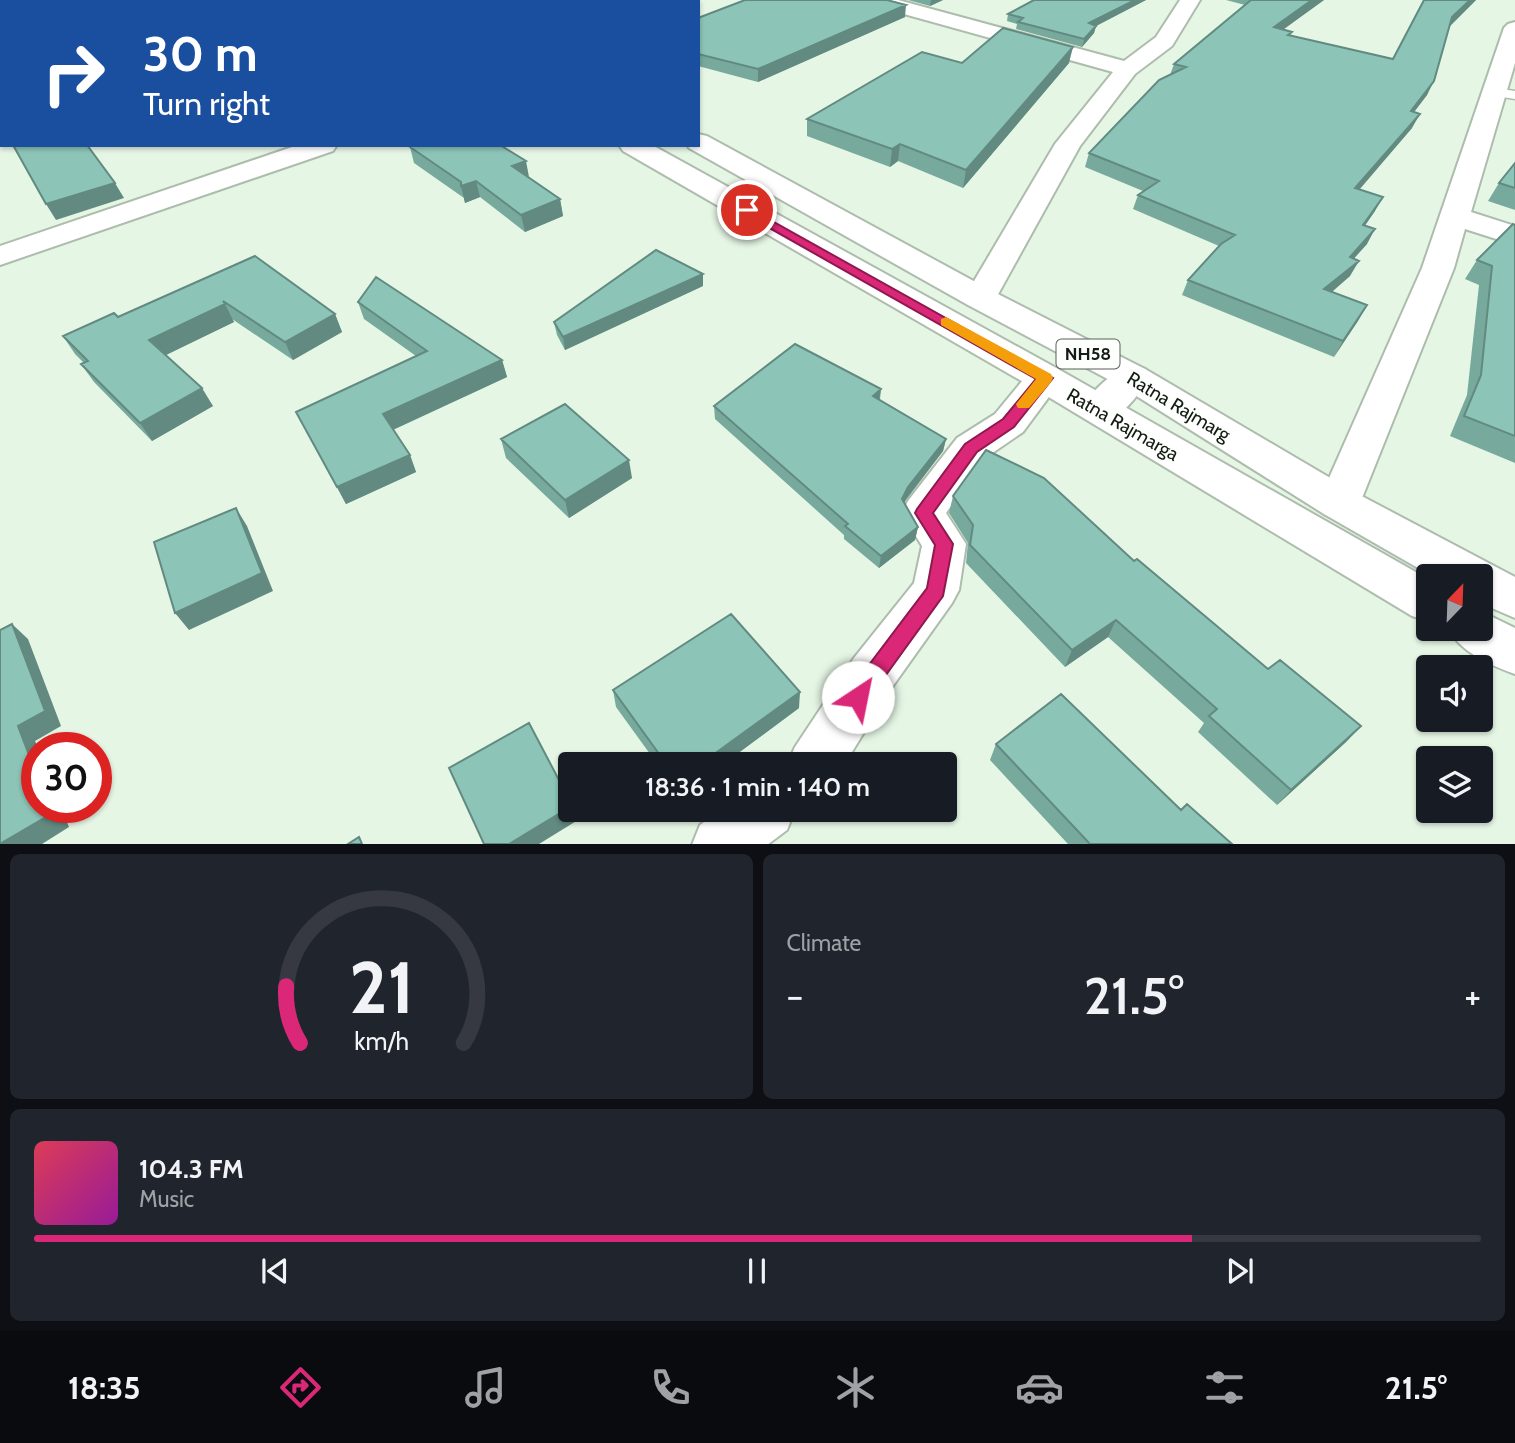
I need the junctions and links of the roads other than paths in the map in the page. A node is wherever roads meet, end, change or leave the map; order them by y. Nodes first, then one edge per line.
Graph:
1 (875, 0) edge
2 (1190, 0) edge
3 (1515, 28) edge
4 (1127, 69) junction
5 (1505, 94) edge
6 (700, 143) edge
7 (318, 147) edge
8 (636, 147) edge
9 (1454, 216) junction
10 (1515, 236) edge
11 (0, 256) edge
12 (980, 298) junction
13 (1132, 377) junction
14 (1045, 378) junction
15 (1099, 410) junction
16 (1339, 503) junction
17 (1450, 564) edge
18 (1493, 587) edge
19 (1416, 595) edge
20 (1515, 599) edge
21 (1493, 640) edge
22 (1515, 653) edge
23 (822, 752) edge
24 (751, 822) edge
25 (721, 844) edge

1 - 4 street
2 - 4 street
3 - 5 street
4 - 12 street
5 - 9 street
6 - 12 street, Ratna Rajmarg / NH58
7 - 11 street
8 - 14 street, Ratna Rajmarga / NH58
9 - 10 street
9 - 16 street
12 - 13 street, Ratna Rajmarg / NH58
13 - 15 street
13 - 16 street, Ratna Rajmarg / NH58
14 - 15 street, Ratna Rajmarga / NH58
14 - 23 street
15 - 19 street, Ratna Rajmarga / NH58
16 - 17 street, Ratna Rajmarg / NH58
18 - 20 street
21 - 22 street
24 - 25 street

